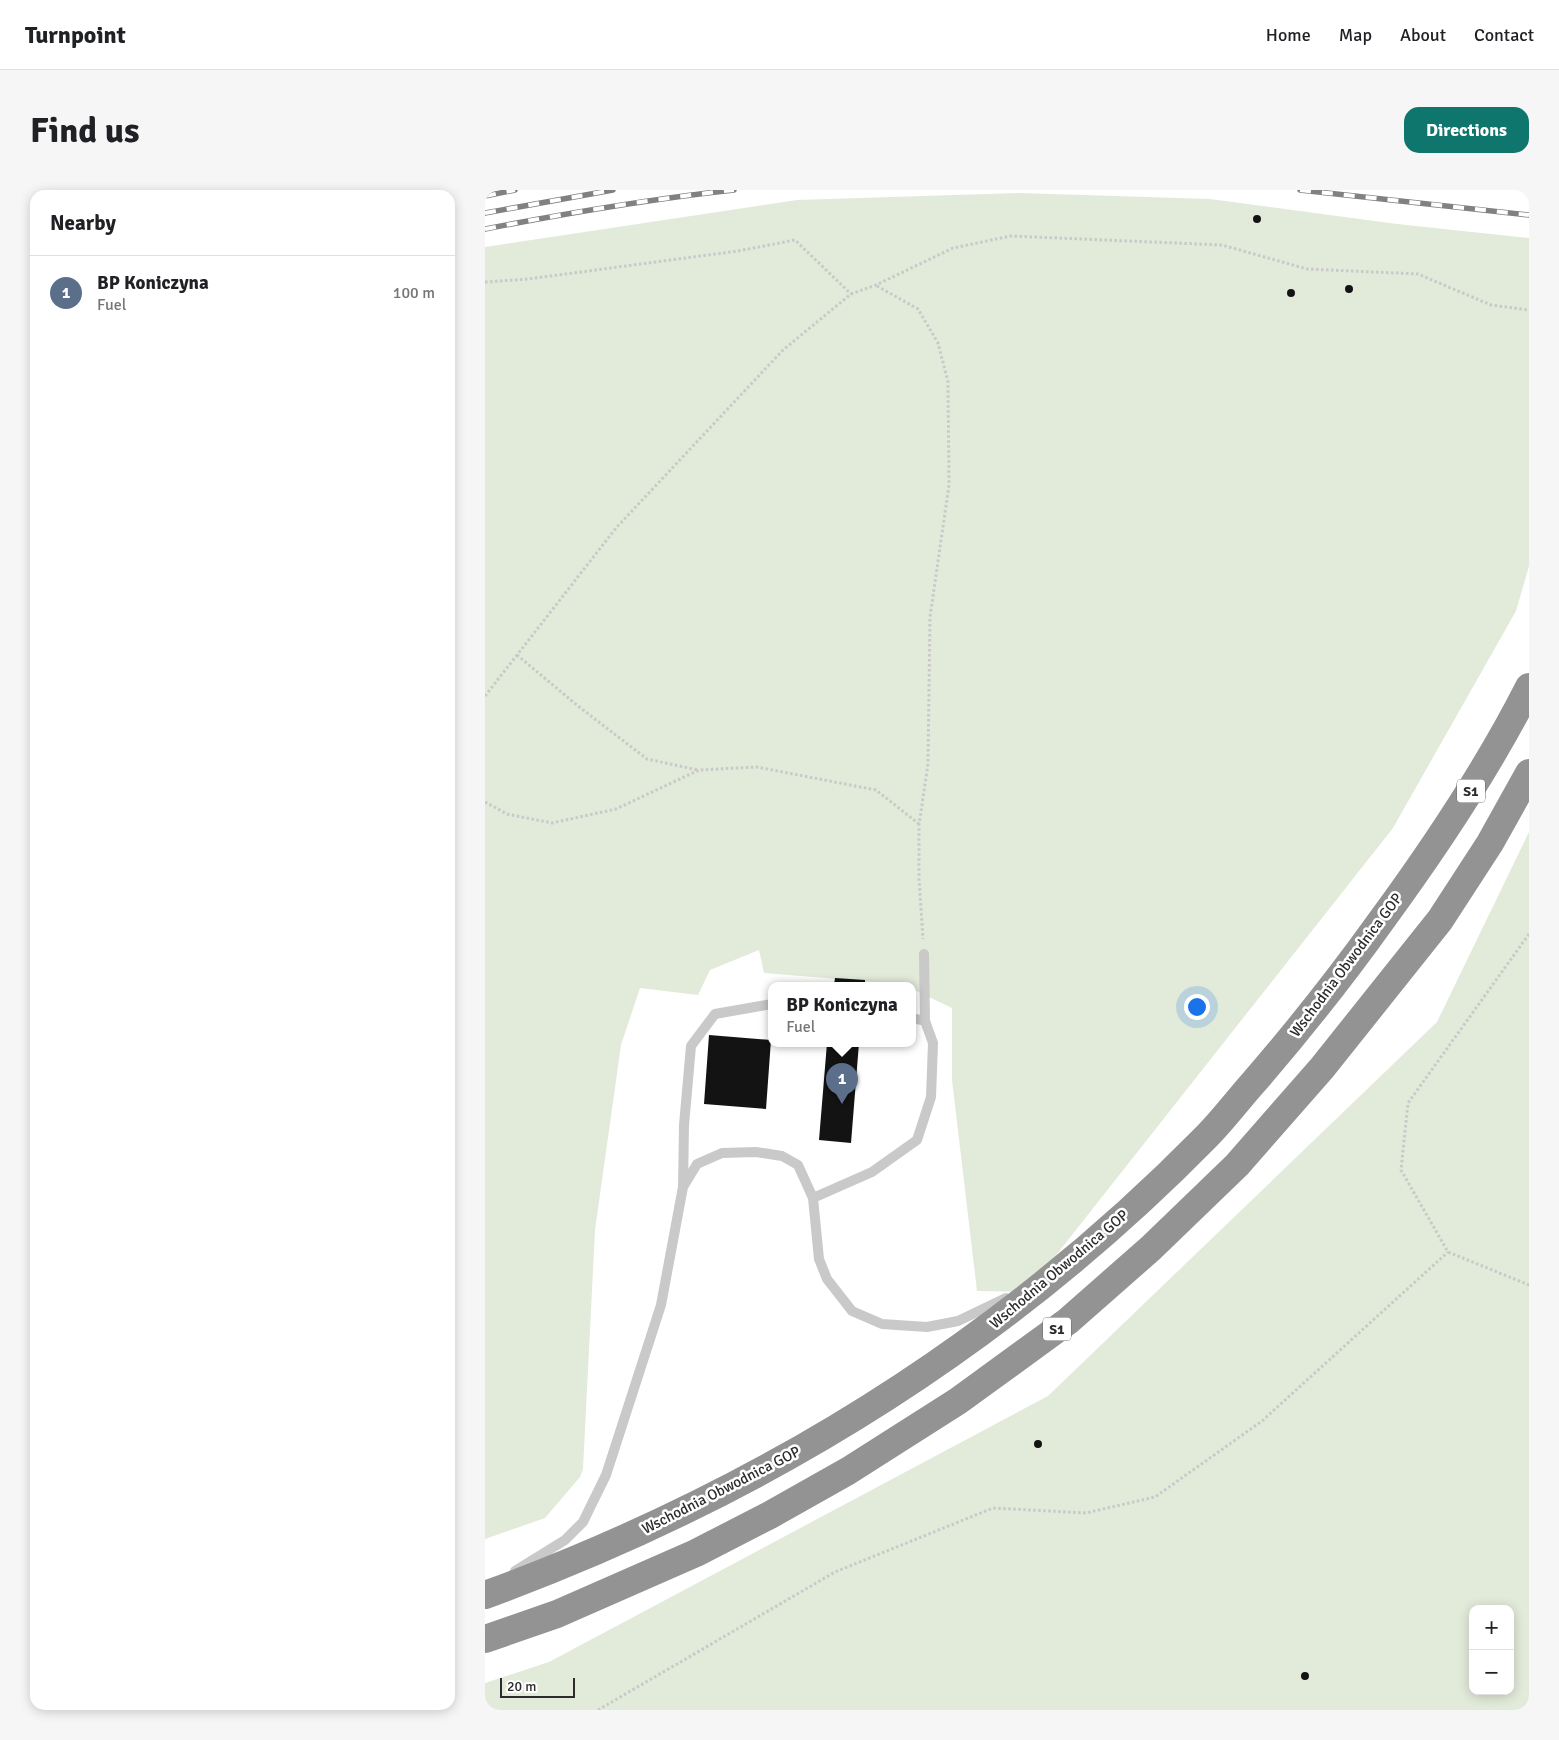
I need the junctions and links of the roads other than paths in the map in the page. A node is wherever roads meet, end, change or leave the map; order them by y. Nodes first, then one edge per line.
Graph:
1 (1529, 687) edge
2 (1529, 773) edge
3 (924, 954) road end
4 (768, 1005) edge
5 (916, 1019) edge
6 (925, 1021) junction
7 (683, 1187) junction
8 (813, 1198) junction
9 (1053, 1276) junction
10 (485, 1590) edge
11 (485, 1595) edge
12 (485, 1639) edge

1 - 9 highway, Wschodnia Obwodnica GOP / S1
2 - 12 highway, S1
3 - 6 lane
4 - 7 lane
5 - 6 lane
6 - 8 lane
7 - 8 lane
7 - 10 lane
8 - 9 lane
9 - 11 highway, Wschodnia Obwodnica GOP / S1

